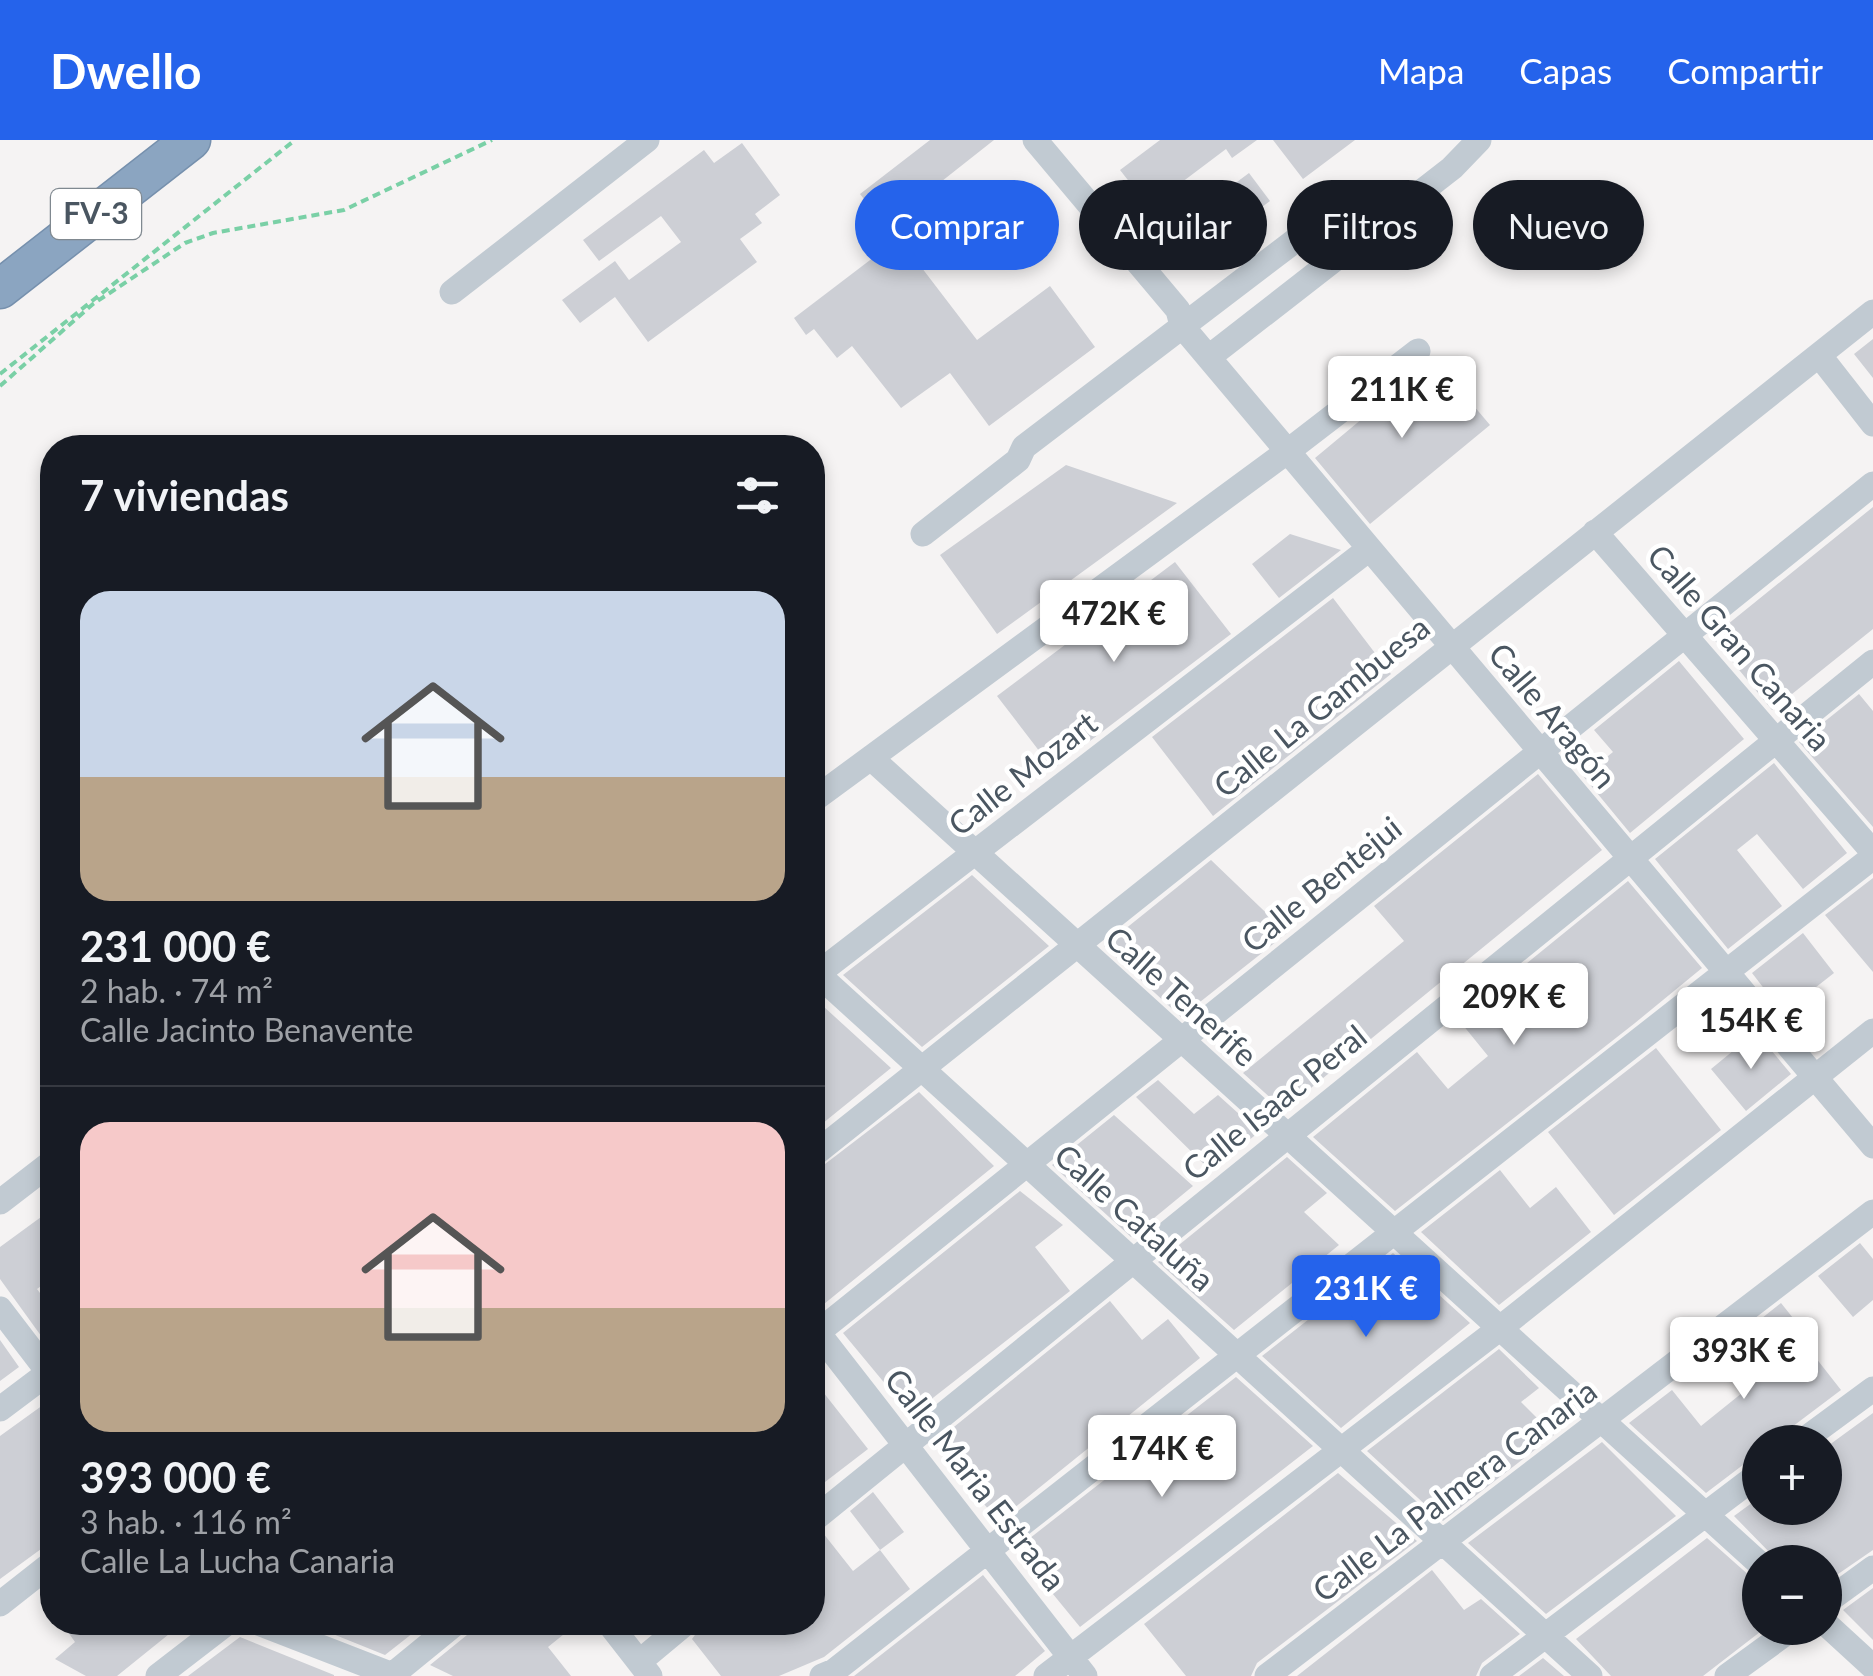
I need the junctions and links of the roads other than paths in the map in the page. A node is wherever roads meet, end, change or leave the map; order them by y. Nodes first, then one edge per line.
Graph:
1 (191, 140) edge
2 (647, 140) edge
3 (1036, 140) edge
4 (1480, 140) edge
5 (1287, 246) edge
6 (0, 289) edge
7 (452, 292) dead end
8 (1873, 312) edge
9 (1182, 326) junction
10 (1418, 350) dead end
11 (1819, 355) junction
12 (1209, 358) junction
13 (1873, 424) edge
14 (1288, 451) junction
15 (1873, 484) edge
16 (1595, 532) junction
17 (922, 534) dead end
18 (1368, 549) junction
19 (1686, 636) junction
20 (1451, 646) junction
21 (1873, 662) edge
22 (1776, 742) junction
23 (1540, 752) junction
24 (871, 758) junction
25 (825, 792) edge
26 (974, 853) junction
27 (1873, 855) edge
28 (1628, 857) junction
29 (1076, 945) junction
30 (825, 966) edge
31 (1725, 972) junction
32 (825, 984) edge
33 (1873, 1031) edge
34 (1181, 1040) junction
35 (922, 1068) junction
36 (1814, 1078) junction
37 (1286, 1136) junction
38 (825, 1146) edge
39 (1873, 1146) edge
40 (1027, 1164) junction
41 (40, 1171) edge
42 (0, 1202) edge
43 (1873, 1212) edge
44 (1393, 1233) junction
45 (1133, 1260) junction
46 (0, 1309) edge
47 (825, 1323) edge
48 (1498, 1329) junction
49 (825, 1345) edge
50 (1237, 1355) junction
51 (40, 1359) edge
52 (40, 1381) edge
53 (1873, 1388) edge
54 (0, 1409) edge
55 (1600, 1422) junction
56 (1824, 1425) edge
57 (906, 1444) junction
58 (1340, 1449) junction
59 (1742, 1486) edge
60 (825, 1510) edge
61 (1704, 1514) junction
62 (1442, 1542) junction
63 (1742, 1548) edge
64 (989, 1549) junction
65 (1873, 1568) edge
66 (40, 1572) edge
67 (1842, 1591) edge
68 (0, 1604) edge
69 (211, 1635) edge
70 (289, 1635) edge
71 (441, 1635) edge
72 (618, 1635) edge
73 (675, 1635) edge
74 (1546, 1636) junction
75 (1842, 1639) edge
76 (1769, 1645) edge
77 (1078, 1667) edge
78 (1873, 1667) edge
79 (644, 1669) edge
80 (832, 1674) edge
81 (158, 1676) edge
82 (392, 1676) edge
83 (1046, 1676) edge
84 (1267, 1676) edge
85 (1492, 1676) edge
86 (1590, 1676) edge
87 (1727, 1676) edge

1 - 6 highway, FV-3
2 - 7 street
3 - 9 street, Calle Aragón
4 - 12 street
5 - 9 street
8 - 11 street, Calle La Gambuesa
9 - 12 street, Calle Aragón
9 - 17 street
10 - 14 street
11 - 13 street
11 - 16 street, Calle La Gambuesa
12 - 14 street, Calle Aragón
14 - 18 street, Calle Aragón
14 - 24 street
15 - 19 street, Calle Bentejui
16 - 19 street, Calle Gran Canaria
16 - 20 street, Calle La Gambuesa
18 - 20 street, Calle Aragón
18 - 26 street, Calle Mozart
19 - 22 street, Calle Gran Canaria
19 - 23 street, Calle Bentejui
20 - 23 street, Calle Aragón
20 - 29 street, Calle La Gambuesa
21 - 22 street, Calle Isaac Peral
22 - 27 street, Calle Gran Canaria
22 - 28 street, Calle Isaac Peral
23 - 28 street, Calle Aragón
23 - 34 street, Calle Bentejui
24 - 25 street
24 - 26 street, Calle Tenerife
26 - 29 street, Calle Tenerife
26 - 30 street, Calle Mozart
27 - 31 street
28 - 31 street, Calle Aragón
28 - 37 street, Calle Isaac Peral
29 - 34 street, Calle Tenerife
29 - 35 street, Calle La Gambuesa
31 - 36 street, Calle Aragón
31 - 44 street
32 - 35 street, Calle Cataluña
33 - 36 street
34 - 37 street, Calle Tenerife
34 - 40 street, Calle Bentejui
35 - 38 street, Calle La Gambuesa
35 - 40 street, Calle Cataluña
36 - 39 street, Calle Aragón
36 - 48 street
37 - 44 street, Calle Tenerife
37 - 45 street, Calle Isaac Peral
40 - 45 street, Calle Cataluña
40 - 47 street, Calle Bentejui
41 - 42 street
43 - 55 street, Calle La Palmera Canaria
44 - 48 street, Calle Tenerife
44 - 50 street
45 - 50 street, Calle Cataluña
45 - 57 street, Calle Isaac Peral
46 - 51 street
48 - 55 street, Calle Tenerife
48 - 58 street
49 - 57 street, Calle Maria Estrada
50 - 58 street, Calle Cataluña
50 - 64 street
52 - 54 street
53 - 56 street
55 - 61 street, Calle Tenerife
55 - 62 street, Calle La Palmera Canaria
57 - 60 street, Calle Isaac Peral
57 - 64 street, Calle Maria Estrada
58 - 62 street, Calle Cataluña
58 - 77 street
59 - 61 street
61 - 63 street, Calle Tenerife
61 - 74 street
62 - 74 street, Calle Cataluña
62 - 84 street, Calle La Palmera Canaria
64 - 77 street, Calle Maria Estrada
64 - 80 street
65 - 67 street
66 - 68 street
69 - 81 street
70 - 82 street
71 - 82 street
72 - 79 street
73 - 79 street
74 - 85 street
74 - 86 street, Calle Cataluña
75 - 78 street
76 - 87 street
77 - 83 street

